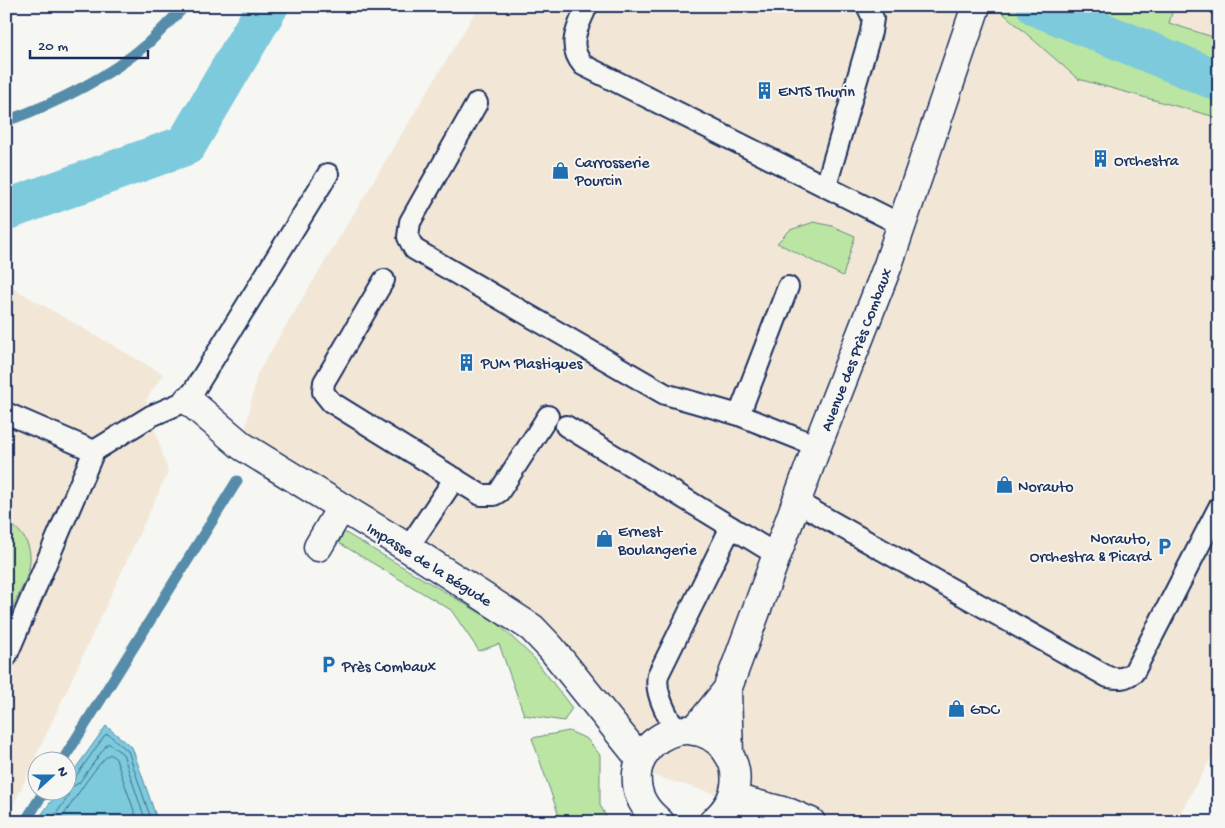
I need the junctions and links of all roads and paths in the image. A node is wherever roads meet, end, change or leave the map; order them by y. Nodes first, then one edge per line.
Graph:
1 (587, 6) edge
2 (868, 6) edge
3 (976, 6) edge
4 (477, 102) dead end
5 (328, 174) dead end
6 (826, 186) junction
7 (902, 225) junction
8 (384, 280) dead end
9 (788, 286) dead end
10 (188, 400) junction
11 (6, 413) edge
12 (739, 415) junction
13 (548, 416) dead end
14 (566, 426) dead end
15 (817, 446) junction
16 (94, 451) junction
17 (455, 478) junction
18 (797, 502) junction
19 (1219, 507) edge
20 (341, 508) junction
21 (731, 527) junction
22 (318, 547) dead end
23 (408, 548) junction
24 (777, 555) junction
25 (6, 657) edge
26 (727, 690) junction
27 (685, 731) junction
28 (729, 755) junction
29 (641, 760) junction
30 (733, 798) junction
31 (660, 822) edge
32 (713, 822) edge
33 (811, 822) edge

1 - 6 lane
2 - 6 lane
3 - 7 street, Avenue des Près Combaux
4 - 12 lane
5 - 10 lane
6 - 7 lane
7 - 15 street, Avenue des Près Combaux
8 - 17 lane
9 - 12 lane
10 - 16 lane
10 - 20 street, Impasse de la Bégude
11 - 16 lane
12 - 15 lane
13 - 17 lane
14 - 21 lane
15 - 18 street, Avenue des Près Combaux
16 - 25 lane
17 - 23 lane
18 - 19 lane
18 - 24 street, Avenue des Près Combaux
20 - 22 street
20 - 23 street, Impasse de la Bégude
21 - 24 lane
21 - 27 lane
23 - 29 street, Impasse de la Bégude
24 - 26 street, Avenue des Près Combaux
26 - 27 street, Avenue des Près Combaux
26 - 28 street, Avenue des Près Combaux
27 - 28 street
27 - 29 street
28 - 30 street, Avenue des Près Combaux
29 - 31 street
30 - 32 street
30 - 33 street

